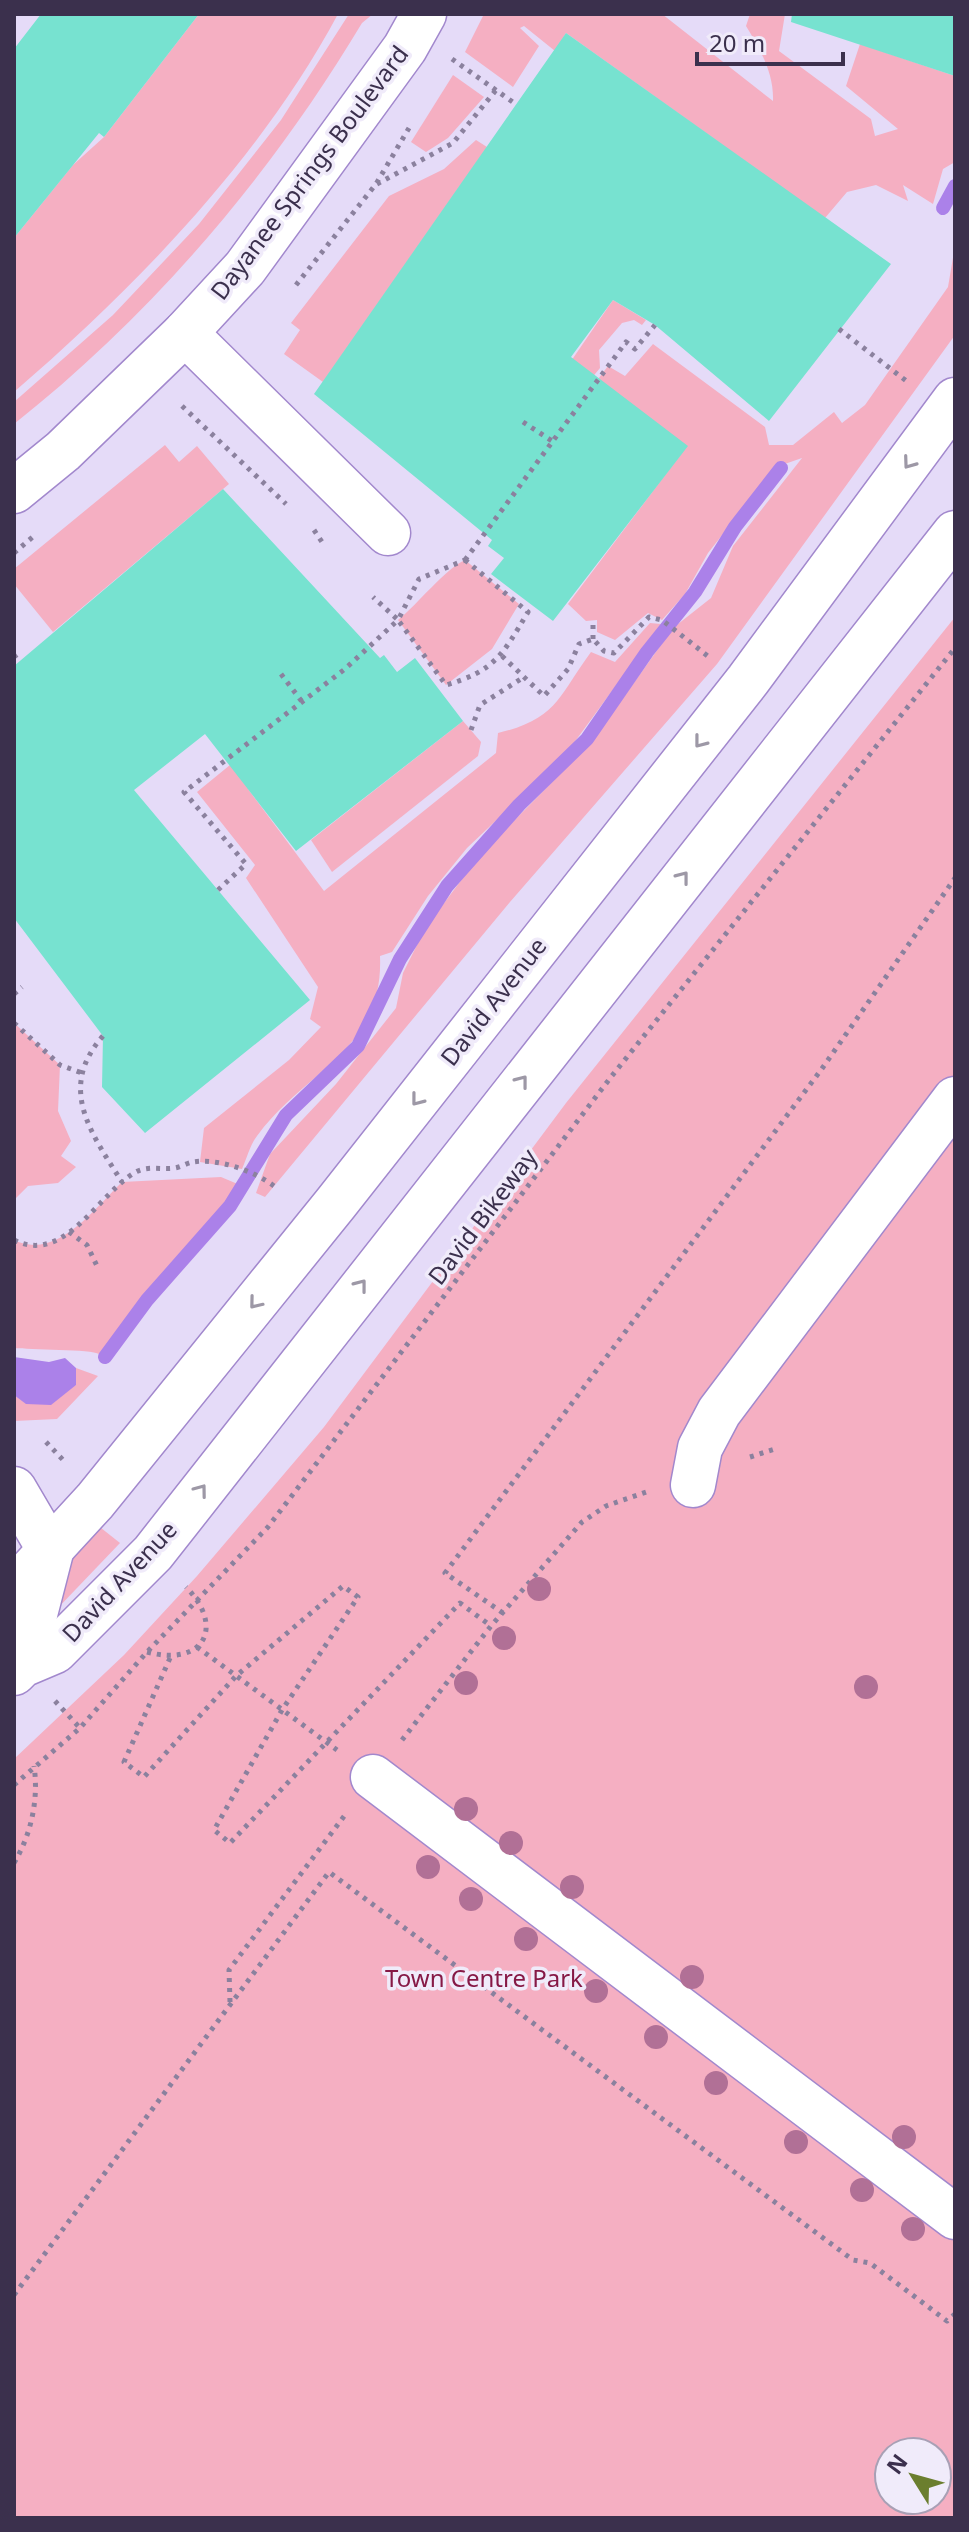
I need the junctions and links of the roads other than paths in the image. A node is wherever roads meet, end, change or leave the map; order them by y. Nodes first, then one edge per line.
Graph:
1 (424, 14) edge
2 (185, 333) junction
3 (936, 394) edge
4 (14, 491) edge
5 (388, 533) dead end
6 (955, 533) edge
7 (955, 1099) edge
8 (694, 1480) road end
9 (14, 1489) edge
10 (51, 1552) junction
11 (14, 1589) edge
12 (18, 1669) edge
13 (373, 1777) road end
14 (955, 2217) edge

1 - 2 main road, Dayanee Springs Boulevard
2 - 4 main road, Dayanee Springs Boulevard
2 - 5 main road
3 -> 10 main road, David Avenue
12 -> 6 main road, David Avenue
7 - 8 main road
9 - 10 main road
10 - 11 main road, David Avenue
10 - 12 main road
13 - 14 main road

